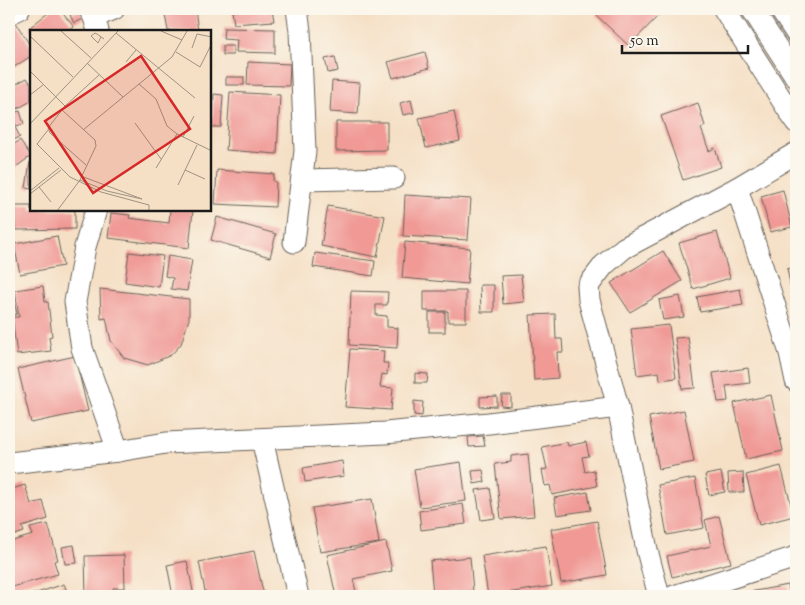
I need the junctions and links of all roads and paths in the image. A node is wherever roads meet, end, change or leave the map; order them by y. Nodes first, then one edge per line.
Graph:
1 (19, 9) edge
2 (114, 9) edge
3 (297, 9) edge
4 (724, 9) edge
5 (752, 9) edge
6 (780, 9) edge
7 (9, 14) edge
8 (94, 19) edge
9 (796, 33) edge
10 (796, 77) edge
11 (796, 122) edge
12 (796, 153) edge
13 (394, 178) dead end
14 (302, 180) junction
15 (737, 188) junction
16 (96, 211) edge
17 (294, 242) dead end
18 (796, 380) edge
19 (618, 407) junction
20 (262, 439) junction
21 (118, 451) junction
22 (9, 463) edge
23 (796, 557) edge
24 (298, 596) edge
25 (659, 596) edge
26 (674, 596) edge

1 - 7 street
2 - 8 street
3 - 14 street
4 - 11 street
5 - 10 street
6 - 9 street
12 - 15 street
13 - 14 street
14 - 17 street
15 - 18 street
15 - 19 street
16 - 21 street
19 - 20 street
19 - 25 street
20 - 21 street
20 - 24 street
21 - 22 street
23 - 26 street

